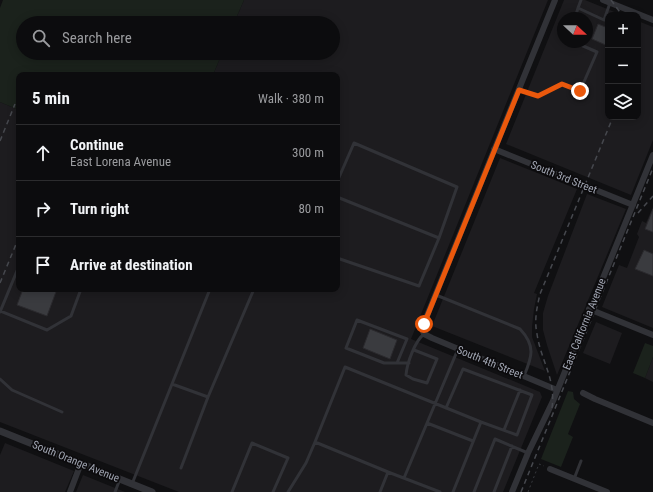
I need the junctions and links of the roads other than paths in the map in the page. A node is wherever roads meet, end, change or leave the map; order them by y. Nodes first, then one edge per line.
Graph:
1 (555, 0) edge
2 (581, 0) edge
3 (603, 0) edge
4 (610, 3) junction
5 (578, 8) junction
6 (576, 12) edge
7 (653, 20) edge
8 (588, 48) edge
9 (519, 90) junction
10 (494, 149) junction
11 (653, 155) edge
12 (340, 175) edge
13 (340, 198) edge
14 (633, 205) junction
15 (439, 238) junction
16 (340, 259) edge
17 (16, 273) edge
18 (80, 292) edge
19 (209, 292) edge
20 (253, 292) edge
21 (436, 294) junction
22 (589, 309) junction
23 (0, 311) edge
24 (424, 334) junction
25 (653, 335) edge
26 (458, 349) junction
27 (414, 350) junction
28 (397, 363) junction
29 (409, 363) junction
30 (524, 376) junction
31 (0, 379) edge
32 (172, 384) junction
33 (520, 390) junction
34 (557, 390) junction
35 (584, 393) dead end
36 (208, 397) junction
37 (435, 403) junction
38 (446, 408) junction
39 (62, 412) dead end
40 (481, 422) junction
41 (427, 423) junction
42 (653, 423) edge
43 (504, 430) junction
44 (0, 432) edge
45 (473, 441) junction
46 (315, 442) junction
47 (512, 446) junction
48 (528, 453) junction
49 (581, 461) dead end
50 (81, 463) junction
51 (181, 468) dead end
52 (550, 469) road end
53 (388, 472) junction
54 (404, 478) junction
55 (120, 479) junction
56 (574, 479) junction
57 (132, 484) junction
58 (70, 492) edge
59 (115, 492) edge
60 (152, 492) edge
61 (232, 492) edge
62 (273, 492) edge
63 (288, 492) edge
64 (380, 492) edge
65 (440, 492) edge
66 (453, 492) edge
67 (474, 492) edge
68 (494, 492) edge
69 (512, 492) edge
70 (607, 492) edge

1 - 9 street
2 - 5 lane
3 - 4 street
4 - 5 lane
4 - 7 street
5 - 6 lane
8 - 9 lane
9 - 10 street
10 - 14 street, South 3rd Street
10 - 21 street
11 - 14 street, East California Avenue
12 - 15 lane
13 - 15 lane
14 - 22 street, East California Avenue
15 - 16 lane
17 - 23 lane
18 - 23 lane
19 - 32 lane
20 - 36 lane
21 - 24 street
21 - 30 lane
22 - 25 street
22 - 34 street, East California Avenue
24 - 26 street, South 4th Street
24 - 27 lane
26 - 30 street, South 4th Street
26 - 37 lane
27 - 29 lane
27 - 29 lane
28 - 28 lane
28 - 29 lane
30 - 34 street, South 4th Street
31 - 39 lane
32 - 36 lane
32 - 57 lane
33 - 38 lane
33 - 43 lane
33 - 43 lane
34 - 48 street, East California Avenue
35 - 42 street
36 - 51 lane
37 - 38 lane
37 - 41 lane
37 - 46 lane
38 - 40 lane
40 - 43 lane
40 - 45 lane
41 - 45 lane
41 - 54 lane
44 - 50 street, South Orange Avenue
45 - 66 lane
46 - 53 lane
46 - 63 lane
47 - 48 lane
47 - 67 lane
47 - 68 lane
48 - 69 street, East California Avenue
49 - 56 lane
50 - 55 street, South Orange Avenue
50 - 58 street
52 - 56 street
53 - 54 lane
53 - 64 lane
54 - 65 lane
55 - 57 street, South Orange Avenue
55 - 59 lane
56 - 70 street
57 - 60 street, South Orange Avenue
61 - 62 lane

